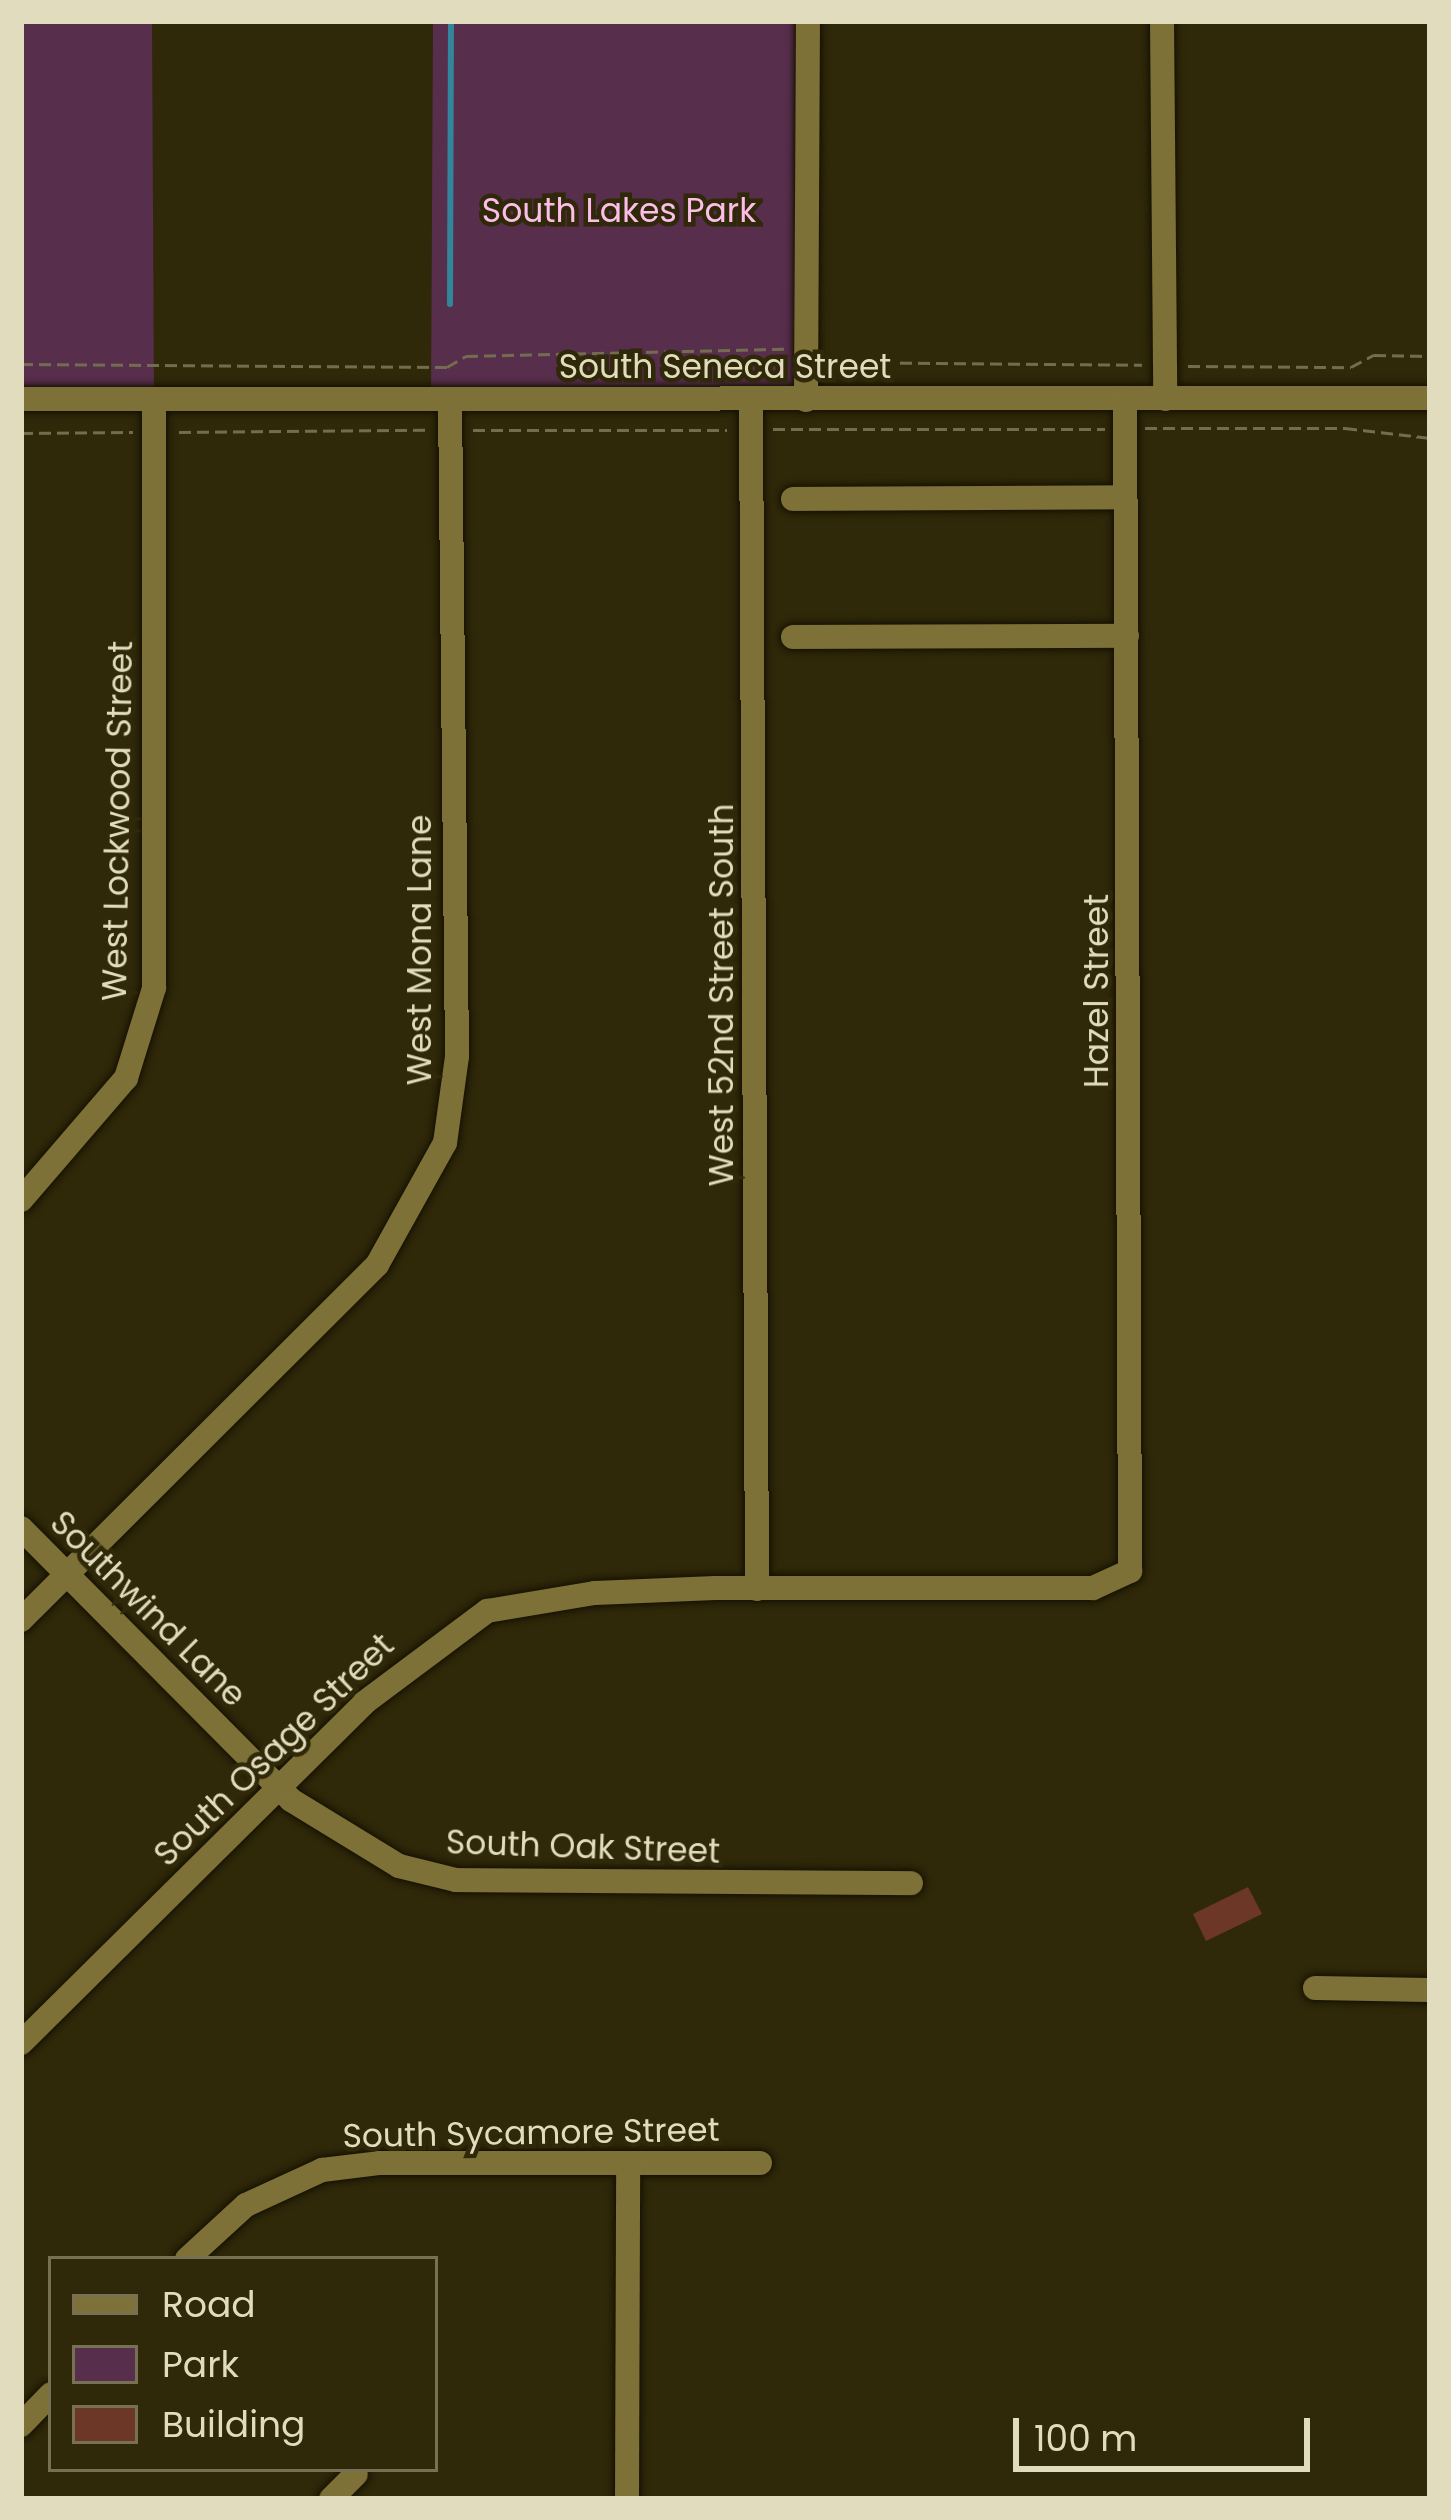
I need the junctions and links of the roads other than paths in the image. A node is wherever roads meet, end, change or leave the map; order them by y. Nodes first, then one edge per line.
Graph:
1 (808, 21) edge
2 (1162, 21) edge
3 (1430, 398) edge
4 (21, 399) edge
5 (154, 399) junction
6 (1125, 399) junction
7 (1165, 399) junction
8 (450, 400) junction
9 (806, 400) junction
10 (751, 401) junction
11 (1124, 497) junction
12 (793, 499) dead end
13 (1127, 636) junction
14 (793, 637) dead end
15 (21, 1200) edge
16 (21, 1528) edge
17 (68, 1575) junction
18 (1123, 1580) joint
19 (757, 1588) junction
20 (21, 1621) edge
21 (279, 1788) junction
22 (910, 1883) dead end
23 (1315, 1988) dead end
24 (1430, 1990) edge
25 (21, 2043) edge
26 (628, 2163) junction
27 (760, 2163) dead end
28 (191, 2256) edge
29 (48, 2397) edge
30 (21, 2425) edge
31 (356, 2474) dead end
32 (331, 2499) edge
33 (627, 2499) edge

1 - 9 street
2 - 7 street
3 - 7 street, South Seneca Street
4 - 5 street, South Seneca Street
5 - 8 street, South Seneca Street
5 - 15 street, West Lockwood Street
6 - 7 street, South Seneca Street
6 - 9 street, South Seneca Street
6 - 11 street, Hazel Street
8 - 10 street, South Seneca Street
8 - 17 street, West Mona Lane
9 - 10 street, South Seneca Street
10 - 19 street, West 52nd Street South
11 - 12 street
11 - 13 street, Hazel Street
13 - 14 street
13 - 18 street, Hazel Street
16 - 17 street, Southwind Lane
17 - 20 street, West Mona Lane
17 - 21 street, Southwind Lane
18 - 19 street, South Osage Street
19 - 21 street, South Osage Street
21 - 22 street, South Oak Street
21 - 25 street, South Osage Street
23 - 24 street
26 - 27 street, South Sycamore Street
26 - 28 street, South Sycamore Street
26 - 33 street
29 - 30 street
31 - 32 street

